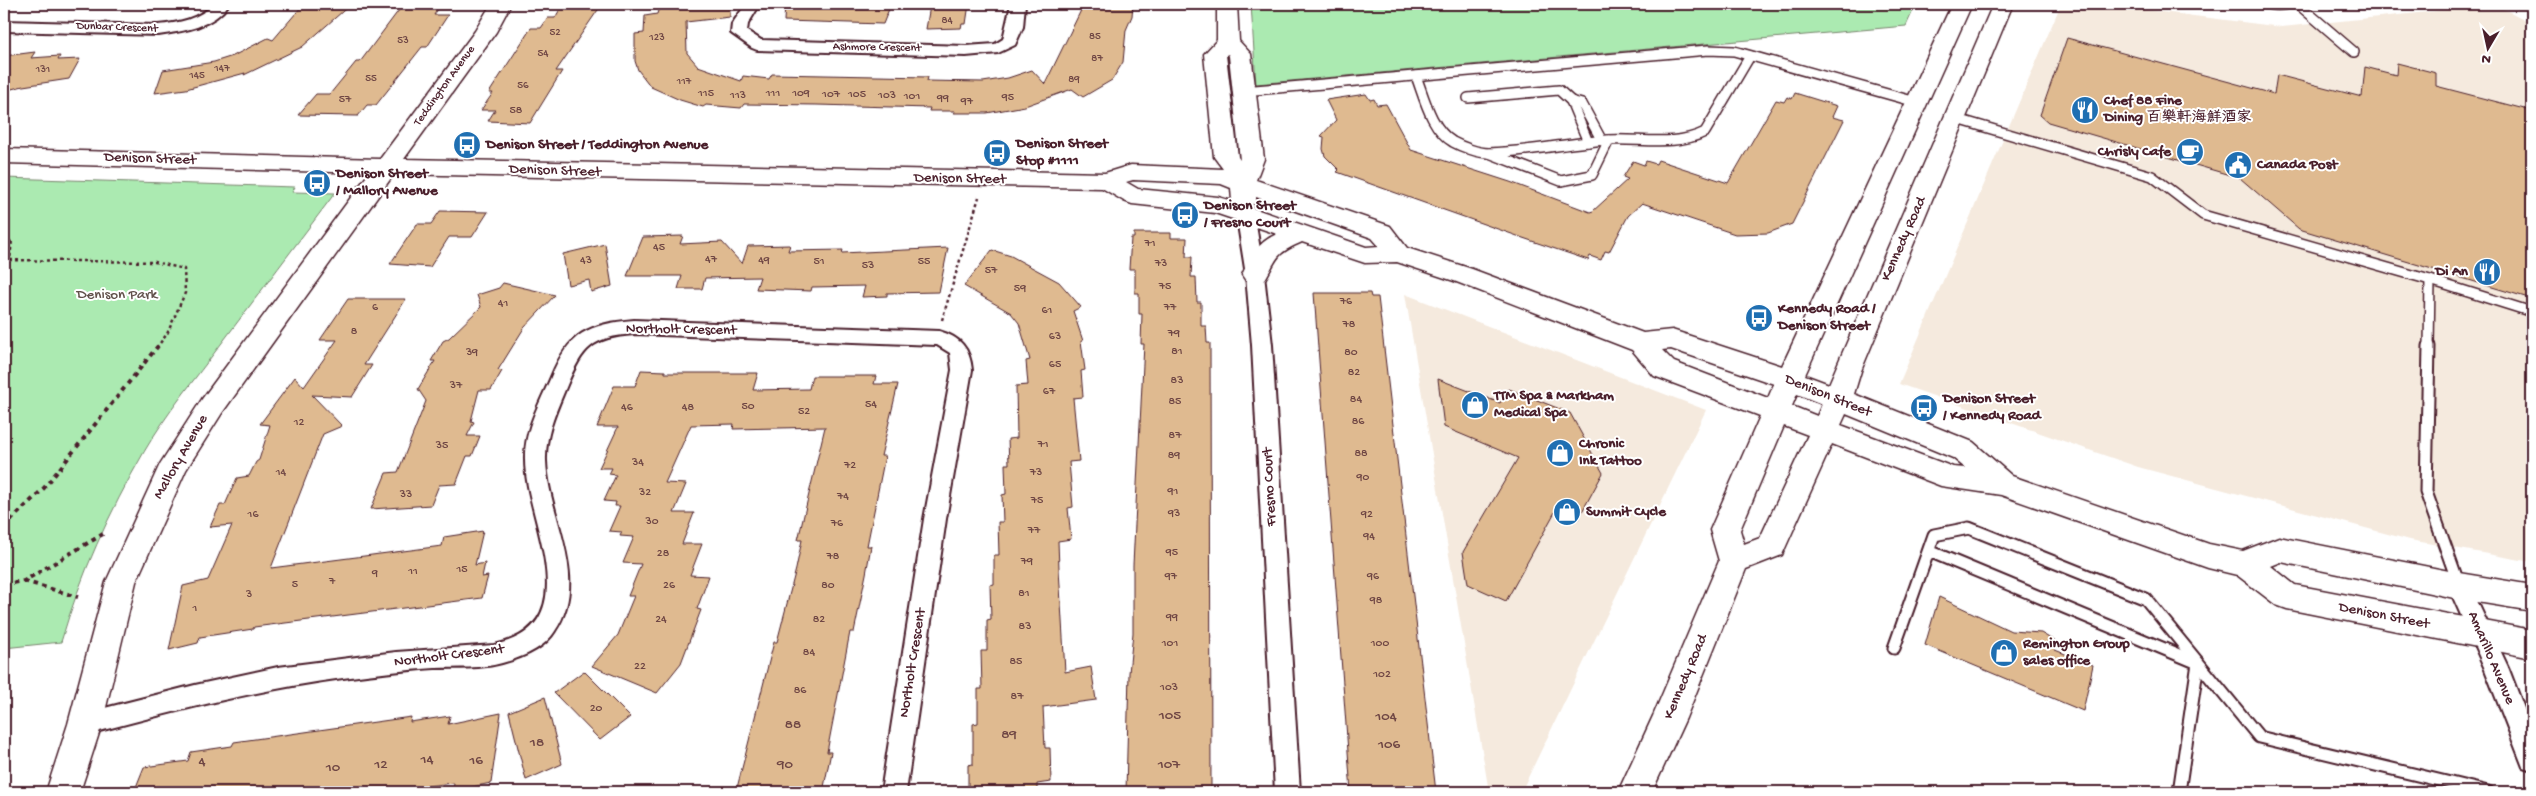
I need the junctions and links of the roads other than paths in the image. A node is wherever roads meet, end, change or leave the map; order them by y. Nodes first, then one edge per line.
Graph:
1 (222, 4) edge
2 (501, 4) edge
3 (753, 4) edge
4 (1018, 4) edge
5 (1227, 4) edge
6 (1962, 4) edge
7 (2002, 4) edge
8 (2268, 4) edge
9 (2288, 4) edge
10 (2298, 4) edge
11 (4, 26) edge
12 (1228, 42) junction
13 (2354, 52) dead end
14 (1750, 56) junction
15 (1416, 76) junction
16 (1243, 91) junction
17 (1468, 98) dead end
18 (1571, 101) junction
19 (1916, 102) junction
20 (1954, 118) junction
21 (1605, 141) junction
22 (1588, 142) junction
23 (1487, 153) junction
24 (4, 156) edge
25 (387, 166) junction
26 (1107, 181) junction
27 (1243, 182) junction
28 (1245, 212) junction
29 (1302, 233) junction
30 (1398, 254) junction
31 (1255, 275) junction
32 (2430, 280) junction
33 (2532, 312) edge
34 (1641, 343) junction
35 (1791, 380) junction
36 (1838, 400) junction
37 (1777, 413) junction
38 (1823, 431) junction
39 (2002, 484) junction
40 (1929, 551) junction
41 (1734, 561) junction
42 (2245, 564) junction
43 (2460, 586) junction
44 (2532, 598) edge
45 (2483, 636) junction
46 (2532, 644) edge
47 (1894, 648) dead end
48 (2198, 663) junction
49 (85, 724) junction
50 (2532, 759) edge
51 (63, 792) edge
52 (894, 792) edge
53 (1288, 792) edge
54 (1635, 792) edge
55 (2179, 792) edge
56 (2488, 792) edge

1 - 11 street, Dunbar Crescent
2 - 25 street, Teddington Avenue
3 - 4 street, Ashmore Crescent
5 - 12 street
6 - 19 street
7 - 20 street, Kennedy Road
8 - 9 street
10 - 13 lane
12 - 16 street
12 - 27 street
14 - 15 lane
14 - 19 lane
14 - 21 lane
15 - 16 lane
15 - 23 lane
16 - 27 street
17 - 18 lane
18 - 21 lane
18 - 22 lane
19 - 35 street
20 - 32 lane
20 - 36 street, Kennedy Road
21 - 22 lane
21 - 23 lane
22 - 23 lane
24 - 25 street, Denison Street
25 - 26 street, Denison Street
25 - 49 street, Mallory Avenue
26 - 27 street, Denison Street
26 - 28 street, Denison Street
27 - 28 street, Fresno Court
27 - 30 street, Denison Street
28 - 29 street, Denison Street
28 - 31 street, Fresno Court
29 - 30 street, Denison Street
29 - 31 street
30 - 34 street, Denison Street
31 - 53 street, Fresno Court
32 - 33 lane
32 - 43 lane
34 - 35 street, Denison Street
34 - 37 street, Denison Street
35 - 36 street, Denison Street
35 - 37 street
36 - 38 street, Kennedy Road
36 - 39 street, Denison Street
37 - 38 street, Denison Street
37 - 41 street
38 - 39 street, Denison Street
38 - 41 street, Kennedy Road
39 - 42 street, Denison Street
40 - 47 lane
40 - 48 lane
40 - 48 lane
41 - 54 street, Kennedy Road
42 - 43 street
42 - 45 street, Denison Street
43 - 44 street
43 - 45 street, Amarillo Avenue
45 - 46 street, Denison Street
45 - 50 street, Amarillo Avenue
48 - 55 lane
48 - 56 lane
49 - 51 street, Mallory Avenue
49 - 52 street, Northolt Crescent

